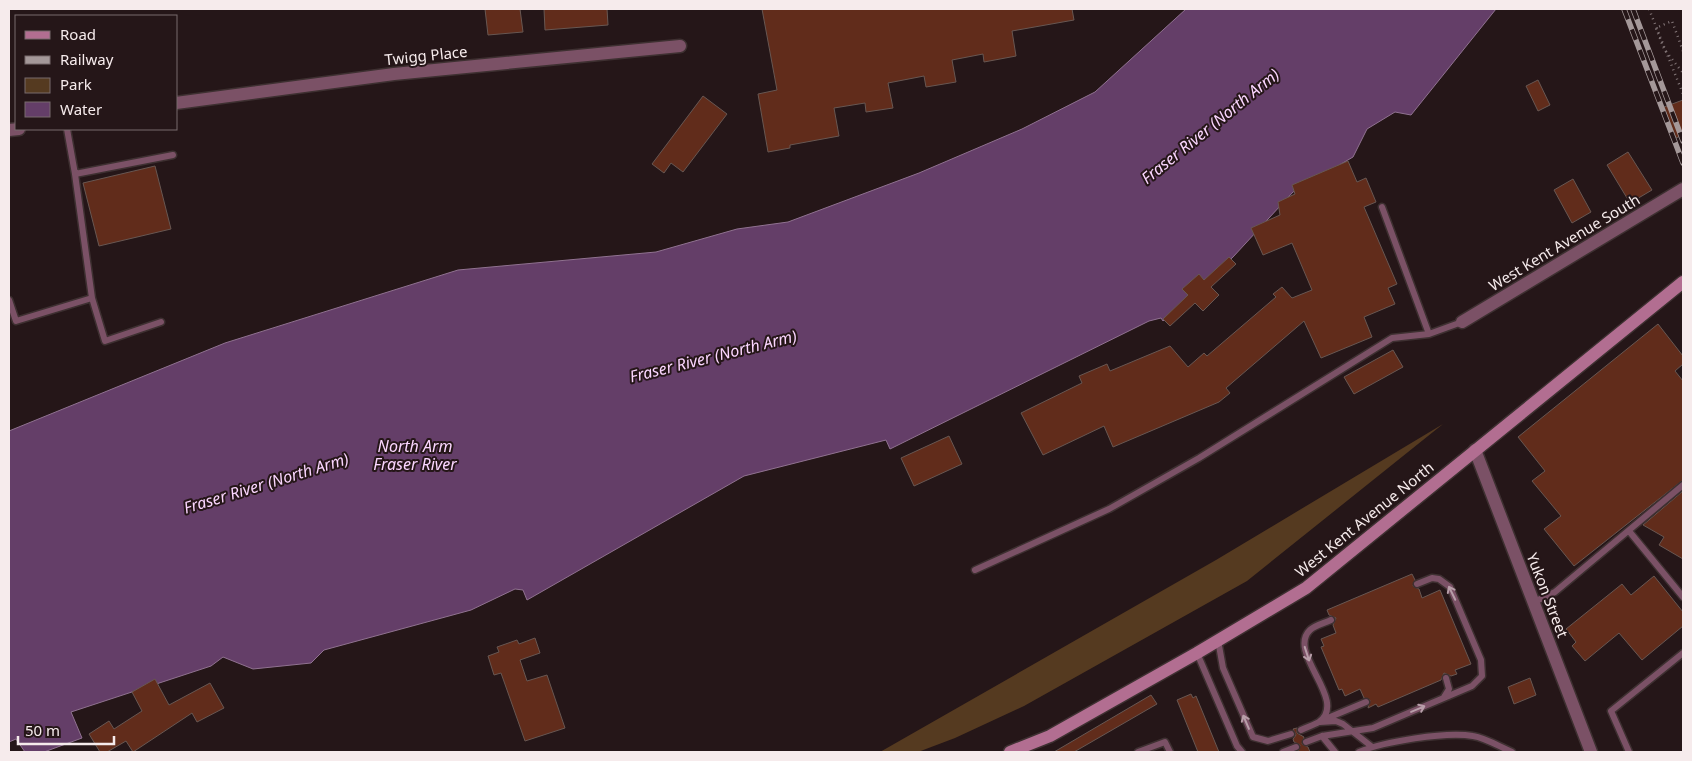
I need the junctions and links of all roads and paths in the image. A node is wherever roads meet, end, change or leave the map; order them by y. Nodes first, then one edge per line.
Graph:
1 (1649, 9) edge
2 (680, 46) dead end
3 (1683, 51) edge
4 (1683, 73) edge
5 (1683, 94) edge
6 (178, 103) edge
7 (67, 130) edge
8 (172, 155) dead end
9 (75, 174) junction
10 (1683, 189) edge
11 (1382, 207) dead end
12 (1683, 282) edge
13 (92, 298) junction
14 (9, 300) edge
15 (161, 322) dead end
16 (1462, 322) joint
17 (1429, 334) junction
18 (1475, 450) junction
19 (1683, 485) edge
20 (1629, 531) junction
21 (975, 570) dead end
22 (1416, 584) dead end
23 (1683, 597) edge
24 (1534, 602) junction
25 (1331, 620) dead end
26 (1218, 640) junction
27 (1197, 653) junction
28 (1683, 653) edge
29 (1446, 678) dead end
30 (1443, 698) junction
31 (1366, 702) dead end
32 (1320, 722) junction
33 (1301, 730) dead end
34 (1352, 732) junction
35 (1291, 734) dead end
36 (1322, 736) junction
37 (1306, 742) dead end
38 (1371, 746) junction
39 (1296, 747) dead end
40 (1010, 752) edge
41 (1138, 752) edge
42 (1170, 752) edge
43 (1242, 752) edge
44 (1283, 752) edge
45 (1335, 752) edge
46 (1359, 752) edge
47 (1512, 752) edge
48 (1591, 752) edge
49 (1629, 752) edge

1 - 5 path, bridge
2 - 6 street, Twigg Place
3 - 4 path
7 - 9 lane
8 - 9 lane
9 - 13 lane
10 - 16 street, West Kent Avenue South
11 - 17 lane
12 - 18 street, West Kent Avenue North
13 - 14 lane
13 - 15 lane
16 - 17 lane
17 - 21 lane
18 - 24 street, Yukon Street
18 - 26 street, West Kent Avenue North
19 - 20 lane
20 - 23 lane
20 - 24 lane
30 -> 22 lane
24 - 48 street, Yukon Street
25 -> 32 lane
26 - 27 street, West Kent Avenue North
35 -> 26 lane
27 - 40 street, West Kent Avenue North
27 - 43 lane
28 - 49 lane
29 - 30 lane
34 -> 30 lane
31 - 32 lane
32 - 33 lane
32 - 34 lane
34 - 36 lane
34 - 38 lane
36 - 37 lane
36 - 45 lane
38 - 46 lane
38 - 47 lane
39 - 44 lane
41 - 42 lane

